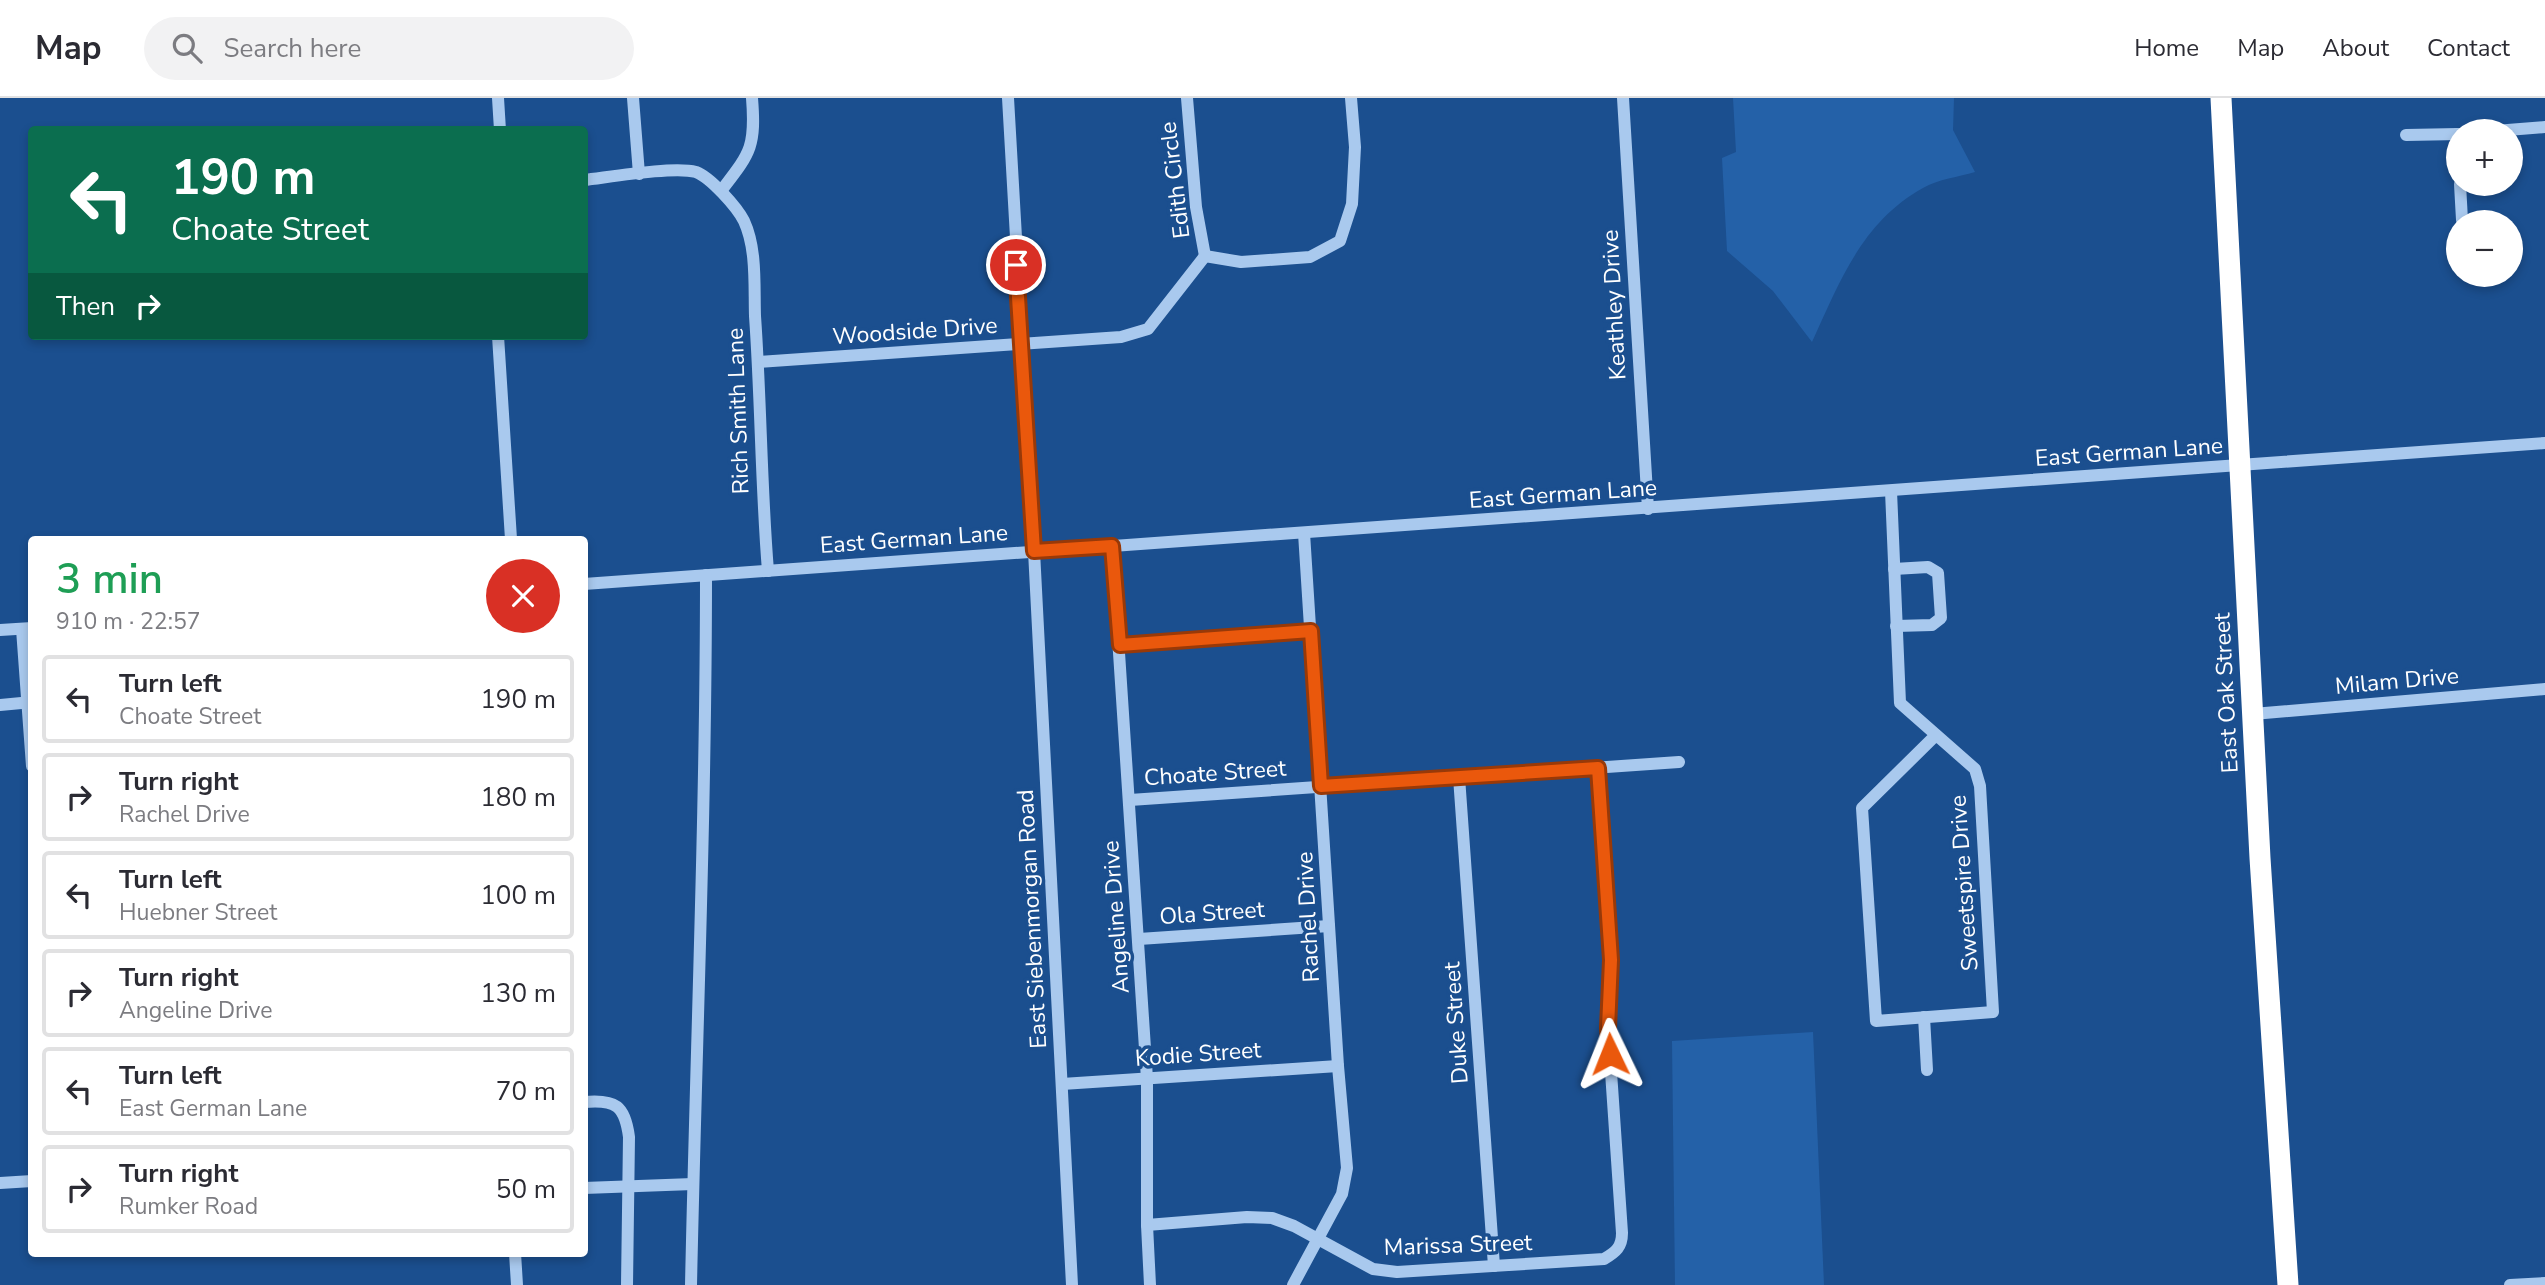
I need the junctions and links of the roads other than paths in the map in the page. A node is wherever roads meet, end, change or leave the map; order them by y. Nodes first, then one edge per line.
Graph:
1 (498, 98) edge
2 (633, 98) edge
3 (752, 98) edge
4 (1008, 98) edge
5 (1187, 98) edge
6 (1351, 98) edge
7 (1622, 98) edge
8 (2221, 98) edge
9 (500, 126) edge
10 (2545, 127) edge
11 (2523, 129) edge
12 (2446, 134) edge
13 (2406, 135) dead end
14 (639, 174) junction
15 (588, 180) edge
16 (721, 191) junction
17 (1205, 256) junction
18 (498, 340) edge
19 (1021, 345) junction
20 (758, 362) junction
21 (2545, 443) edge
22 (2240, 466) junction
23 (1891, 491) junction
24 (1648, 509) junction
25 (1304, 533) junction
26 (511, 536) edge
27 (1112, 546) junction
28 (1034, 551) junction
29 (1894, 569) junction
30 (768, 571) junction
31 (706, 575) junction
32 (588, 584) edge
33 (1896, 626) junction
34 (27, 628) edge
35 (0, 630) edge
36 (1311, 631) junction
37 (1120, 645) junction
38 (28, 653) edge
39 (2545, 689) edge
40 (28, 702) edge
41 (0, 705) edge
42 (2253, 714) junction
43 (1936, 735) junction
44 (1679, 762) dead end
45 (1598, 768) junction
46 (1459, 777) junction
47 (1321, 786) junction
48 (1130, 800) junction
49 (1329, 926) junction
50 (1139, 939) junction
51 (1924, 1017) junction
52 (1338, 1066) junction
53 (1927, 1070) dead end
54 (1147, 1079) junction
55 (1062, 1084) junction
56 (588, 1102) edge
57 (28, 1181) edge
58 (0, 1183) edge
59 (693, 1184) junction
60 (628, 1186) junction
61 (588, 1188) edge
62 (1147, 1225) junction
63 (1317, 1240) junction
64 (515, 1257) edge
65 (1494, 1266) junction
66 (2545, 1283) edge
67 (517, 1285) edge
68 (627, 1285) edge
69 (691, 1285) edge
70 (1072, 1285) edge
71 (1150, 1285) edge
72 (1293, 1285) edge
73 (2288, 1285) edge
74 (2510, 1285) edge

1 - 9 street
2 - 14 street
3 - 16 street
4 - 19 street, East Siebenmorgan Road
5 - 17 street, Edith Circle
6 - 17 street
7 - 24 street, Keathley Drive
8 - 22 highway, East Oak Street
10 - 11 street
12 - 13 street
14 - 15 street, Rich Smith Lane
14 - 16 street, Rich Smith Lane
16 - 20 street, Rich Smith Lane
17 - 19 street, Woodside Drive
18 - 26 street
19 - 20 street, Woodside Drive
19 - 28 street, East Siebenmorgan Road
20 - 30 street, Rich Smith Lane
21 - 22 street, East German Lane
22 - 23 street, East German Lane
22 - 42 highway, East Oak Street
23 - 24 street, East German Lane
23 - 29 street
24 - 25 street, East German Lane
25 - 27 street, East German Lane
25 - 36 street, Rachel Drive
27 - 28 street, East German Lane
27 - 37 street, Angeline Drive
28 - 30 street, East German Lane
28 - 55 street, East Siebenmorgan Road
29 - 33 street
29 - 33 street
30 - 31 street, East German Lane
31 - 32 street, East German Lane
31 - 59 street
33 - 43 street, Sweetspire Drive
34 - 35 street
34 - 38 street
36 - 37 street
36 - 47 street, Rachel Drive
37 - 48 street, Angeline Drive
39 - 42 street, Milam Drive
40 - 41 street
42 - 73 highway, East Oak Street
43 - 51 street, Sweetspire Drive
43 - 51 street
44 - 45 street, Choate Street
45 - 46 street, Choate Street
45 - 65 street, Marissa Street
46 - 47 street, Choate Street
46 - 65 street, Duke Street
47 - 48 street, Choate Street
47 - 49 street, Rachel Drive
48 - 50 street, Angeline Drive
49 - 50 street, Ola Street
49 - 52 street, Rachel Drive
50 - 54 street, Angeline Drive
51 - 53 street
52 - 54 street, Kodie Street
52 - 63 street, Rachel Drive
54 - 55 street, Kodie Street
54 - 62 street, Angeline Drive
55 - 70 street, East Siebenmorgan Road
56 - 60 street
57 - 58 street
59 - 60 street
59 - 69 street
60 - 61 street
60 - 68 street
62 - 63 street, Marissa Street
62 - 71 street, Angeline Drive
63 - 65 street, Marissa Street
63 - 72 street, Rachel Drive
64 - 67 street
66 - 74 street

